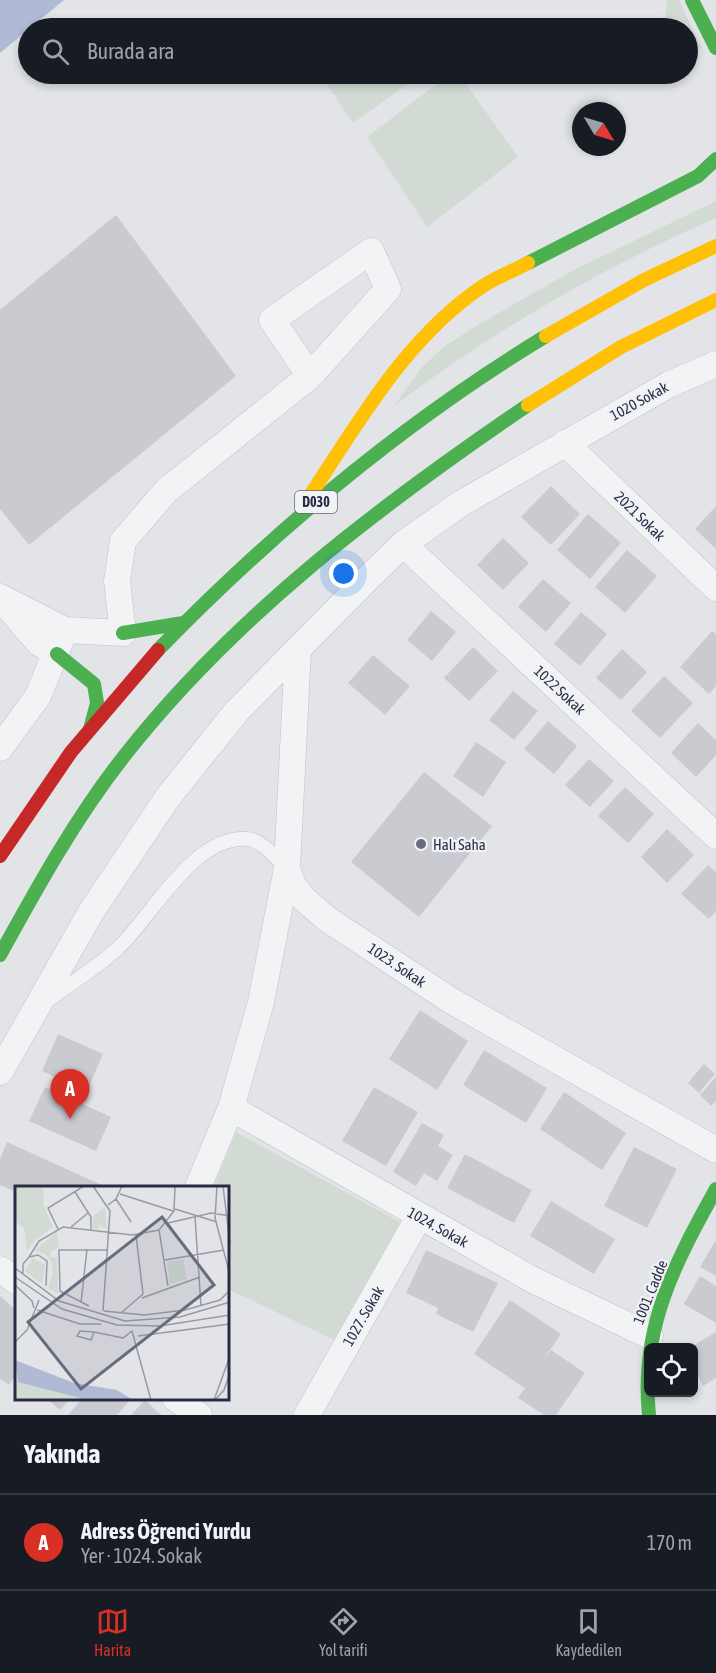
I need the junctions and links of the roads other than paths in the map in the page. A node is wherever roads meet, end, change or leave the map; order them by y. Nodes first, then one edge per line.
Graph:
1 (692, 0) edge
2 (716, 48) edge
3 (716, 159) edge
4 (716, 246) edge
5 (716, 300) edge
6 (716, 364) edge
7 (310, 376) junction
8 (565, 443) junction
9 (296, 519) junction
10 (403, 544) junction
11 (716, 588) edge
12 (0, 598) edge
13 (183, 622) junction
14 (123, 633) junction
15 (61, 642) junction
16 (298, 650) junction
17 (90, 729) junction
18 (0, 748) edge
19 (716, 836) edge
20 (0, 856) edge
21 (287, 868) junction
22 (0, 955) edge
23 (33, 1012) junction
24 (0, 1072) edge
25 (231, 1108) junction
26 (716, 1150) edge
27 (198, 1186) edge
28 (716, 1189) edge
29 (419, 1217) junction
30 (0, 1269) edge
31 (15, 1280) edge
32 (650, 1336) junction
33 (178, 1400) edge
34 (199, 1415) edge
35 (307, 1415) edge
36 (649, 1415) edge

1 - 2 main road
3 - 9 main road
4 - 9 main road, D030
5 - 22 main road
6 - 8 street, 1020 Sokak
7 - 7 street
7 - 14 street
8 - 10 street, 1020 Sokak
8 - 11 street, 2021 Sokak
9 - 13 main road, D030
10 - 16 street, 1020 Sokak
10 - 19 street, 1022 Sokak
12 - 15 street
13 - 14 main road
13 - 17 main road, D030
14 - 15 street
15 - 17 main road
15 - 18 street
16 - 21 street, 1023. Sokak
16 - 23 street, 1020 Sokak
17 - 20 main road, D030
21 - 23 lane
21 - 25 street
21 - 26 street, 1023. Sokak
23 - 24 street, 1020 Sokak
25 - 27 street
25 - 29 street, 1024. Sokak
28 - 32 main road, 1001. Cadde
29 - 32 street, 1024. Sokak
29 - 35 street, 1027. Sokak
30 - 31 street
32 - 36 main road, 1001. Cadde
33 - 34 street

